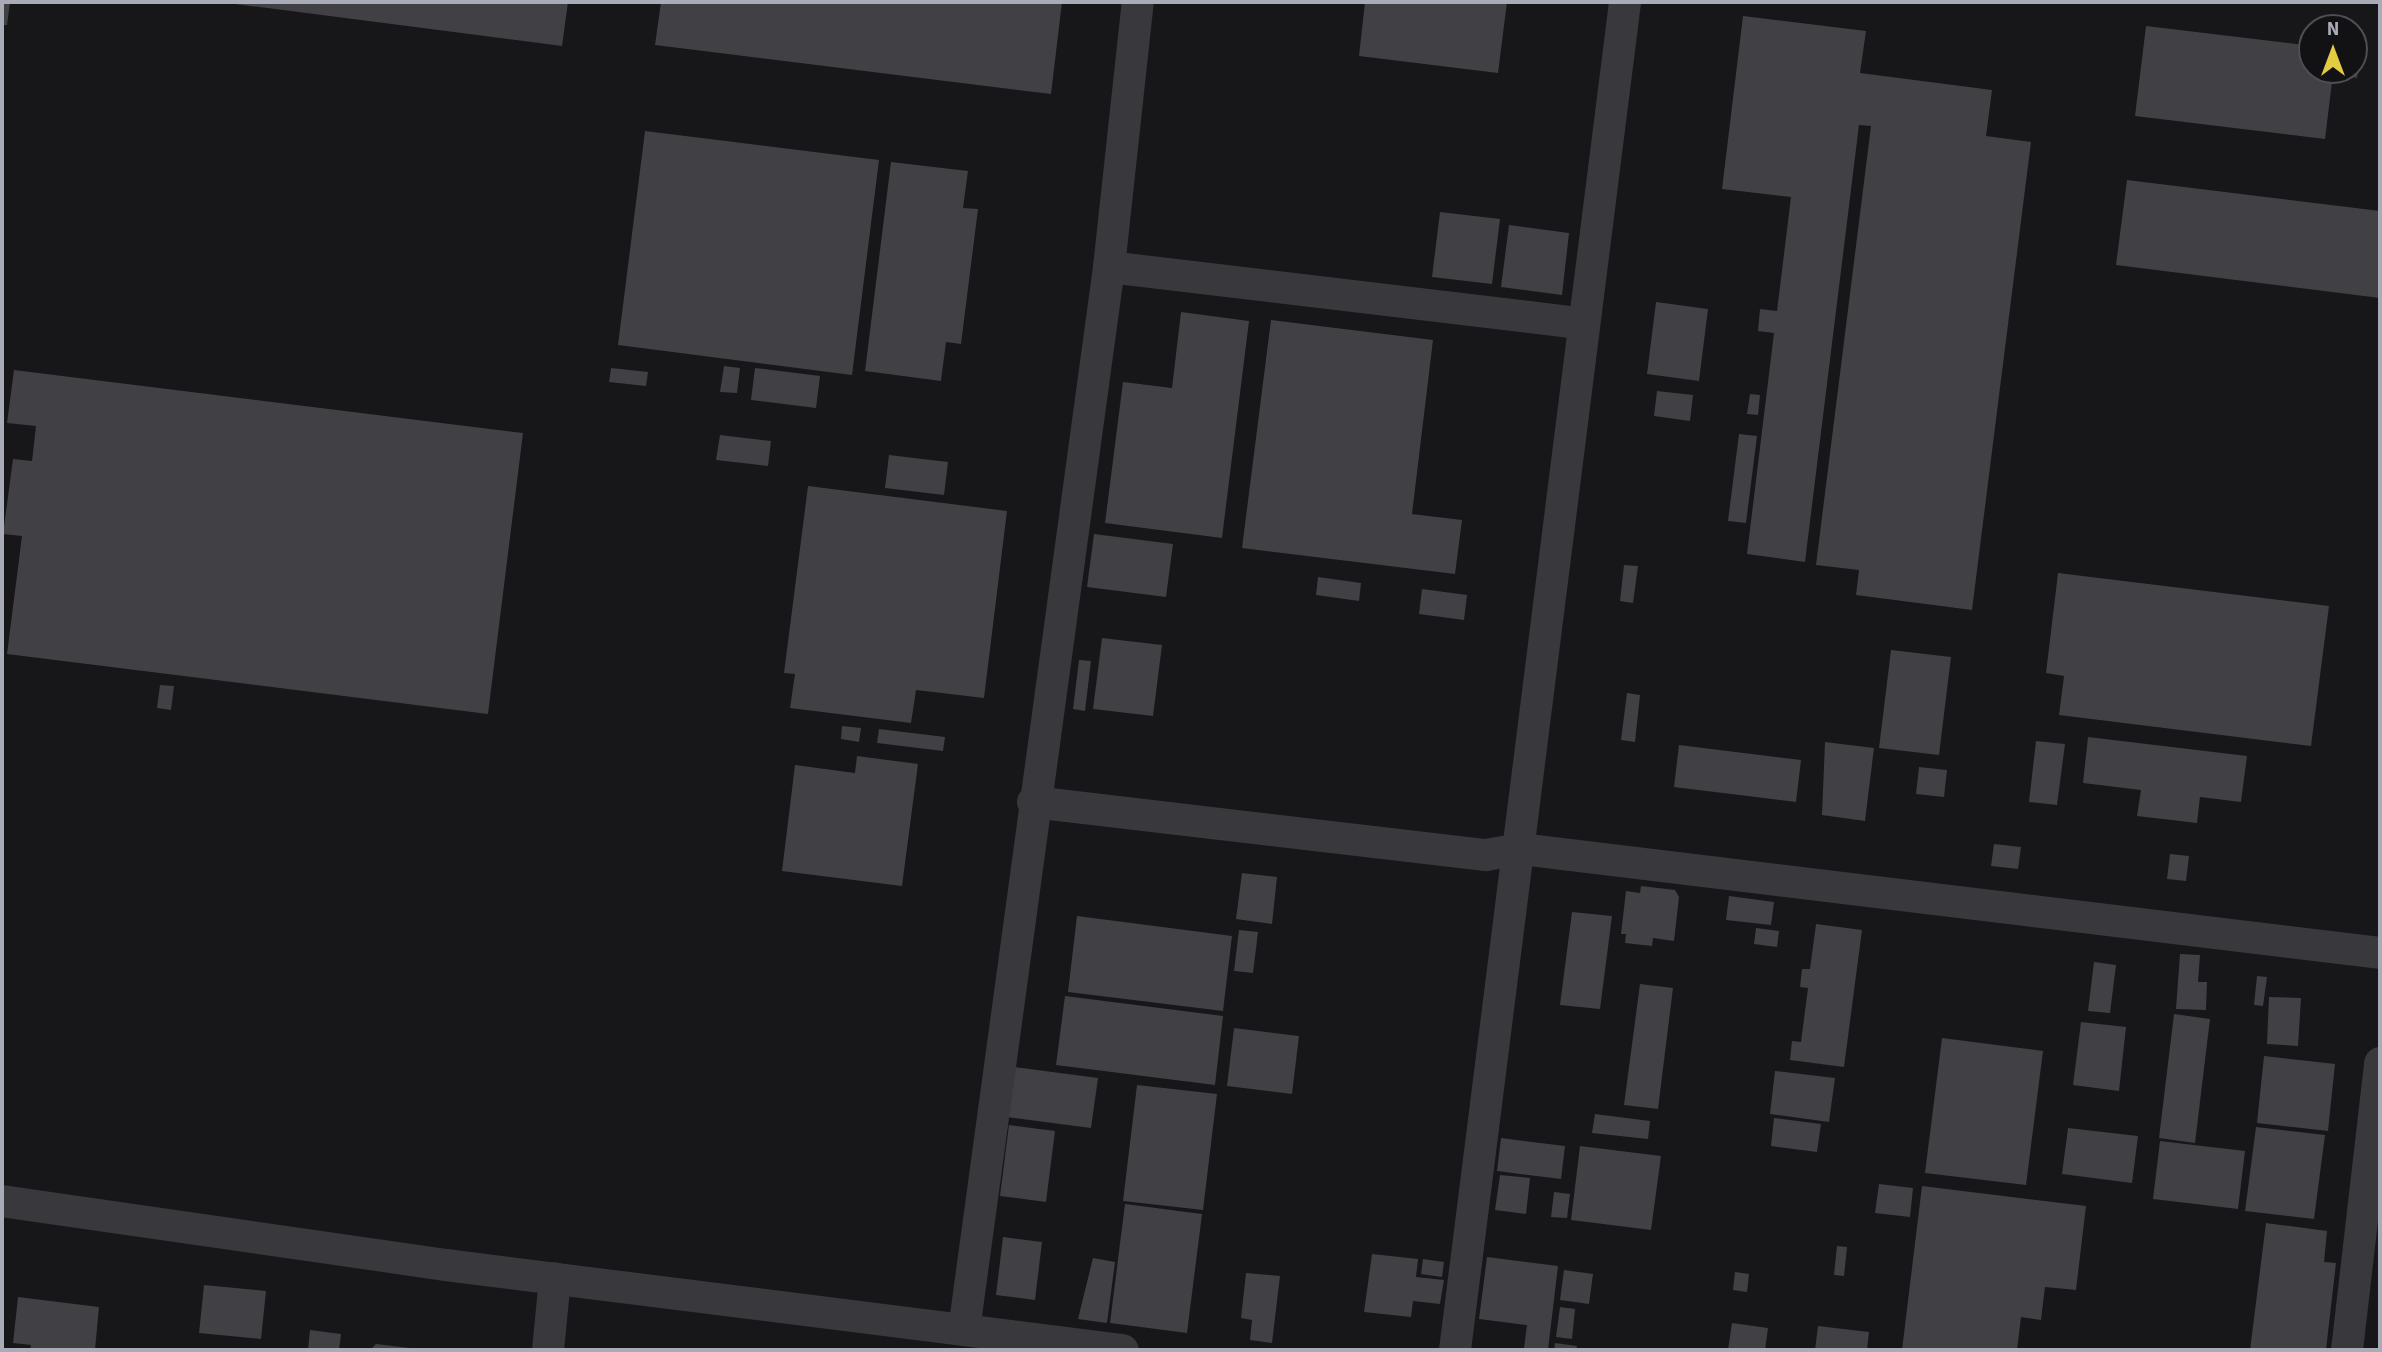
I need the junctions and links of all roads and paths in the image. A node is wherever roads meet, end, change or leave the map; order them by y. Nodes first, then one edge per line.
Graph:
1 (1138, 2) edge
2 (1625, 2) edge
3 (1109, 268) junction
4 (1584, 324) junction
5 (1033, 802) junction
6 (1521, 849) junction
7 (2380, 953) edge
8 (2380, 1063) edge
9 (2, 1201) edge
10 (555, 1278) junction
11 (964, 1331) junction
12 (548, 1350) edge
13 (1123, 1350) edge
14 (1455, 1350) edge
15 (2347, 1350) edge

1 - 3 street
2 - 4 street
3 - 4 street
3 - 5 street
4 - 6 street
5 - 6 street
5 - 11 street
6 - 7 street
6 - 14 street
8 - 15 street
9 - 10 street
10 - 11 street
10 - 12 street
11 - 13 street

